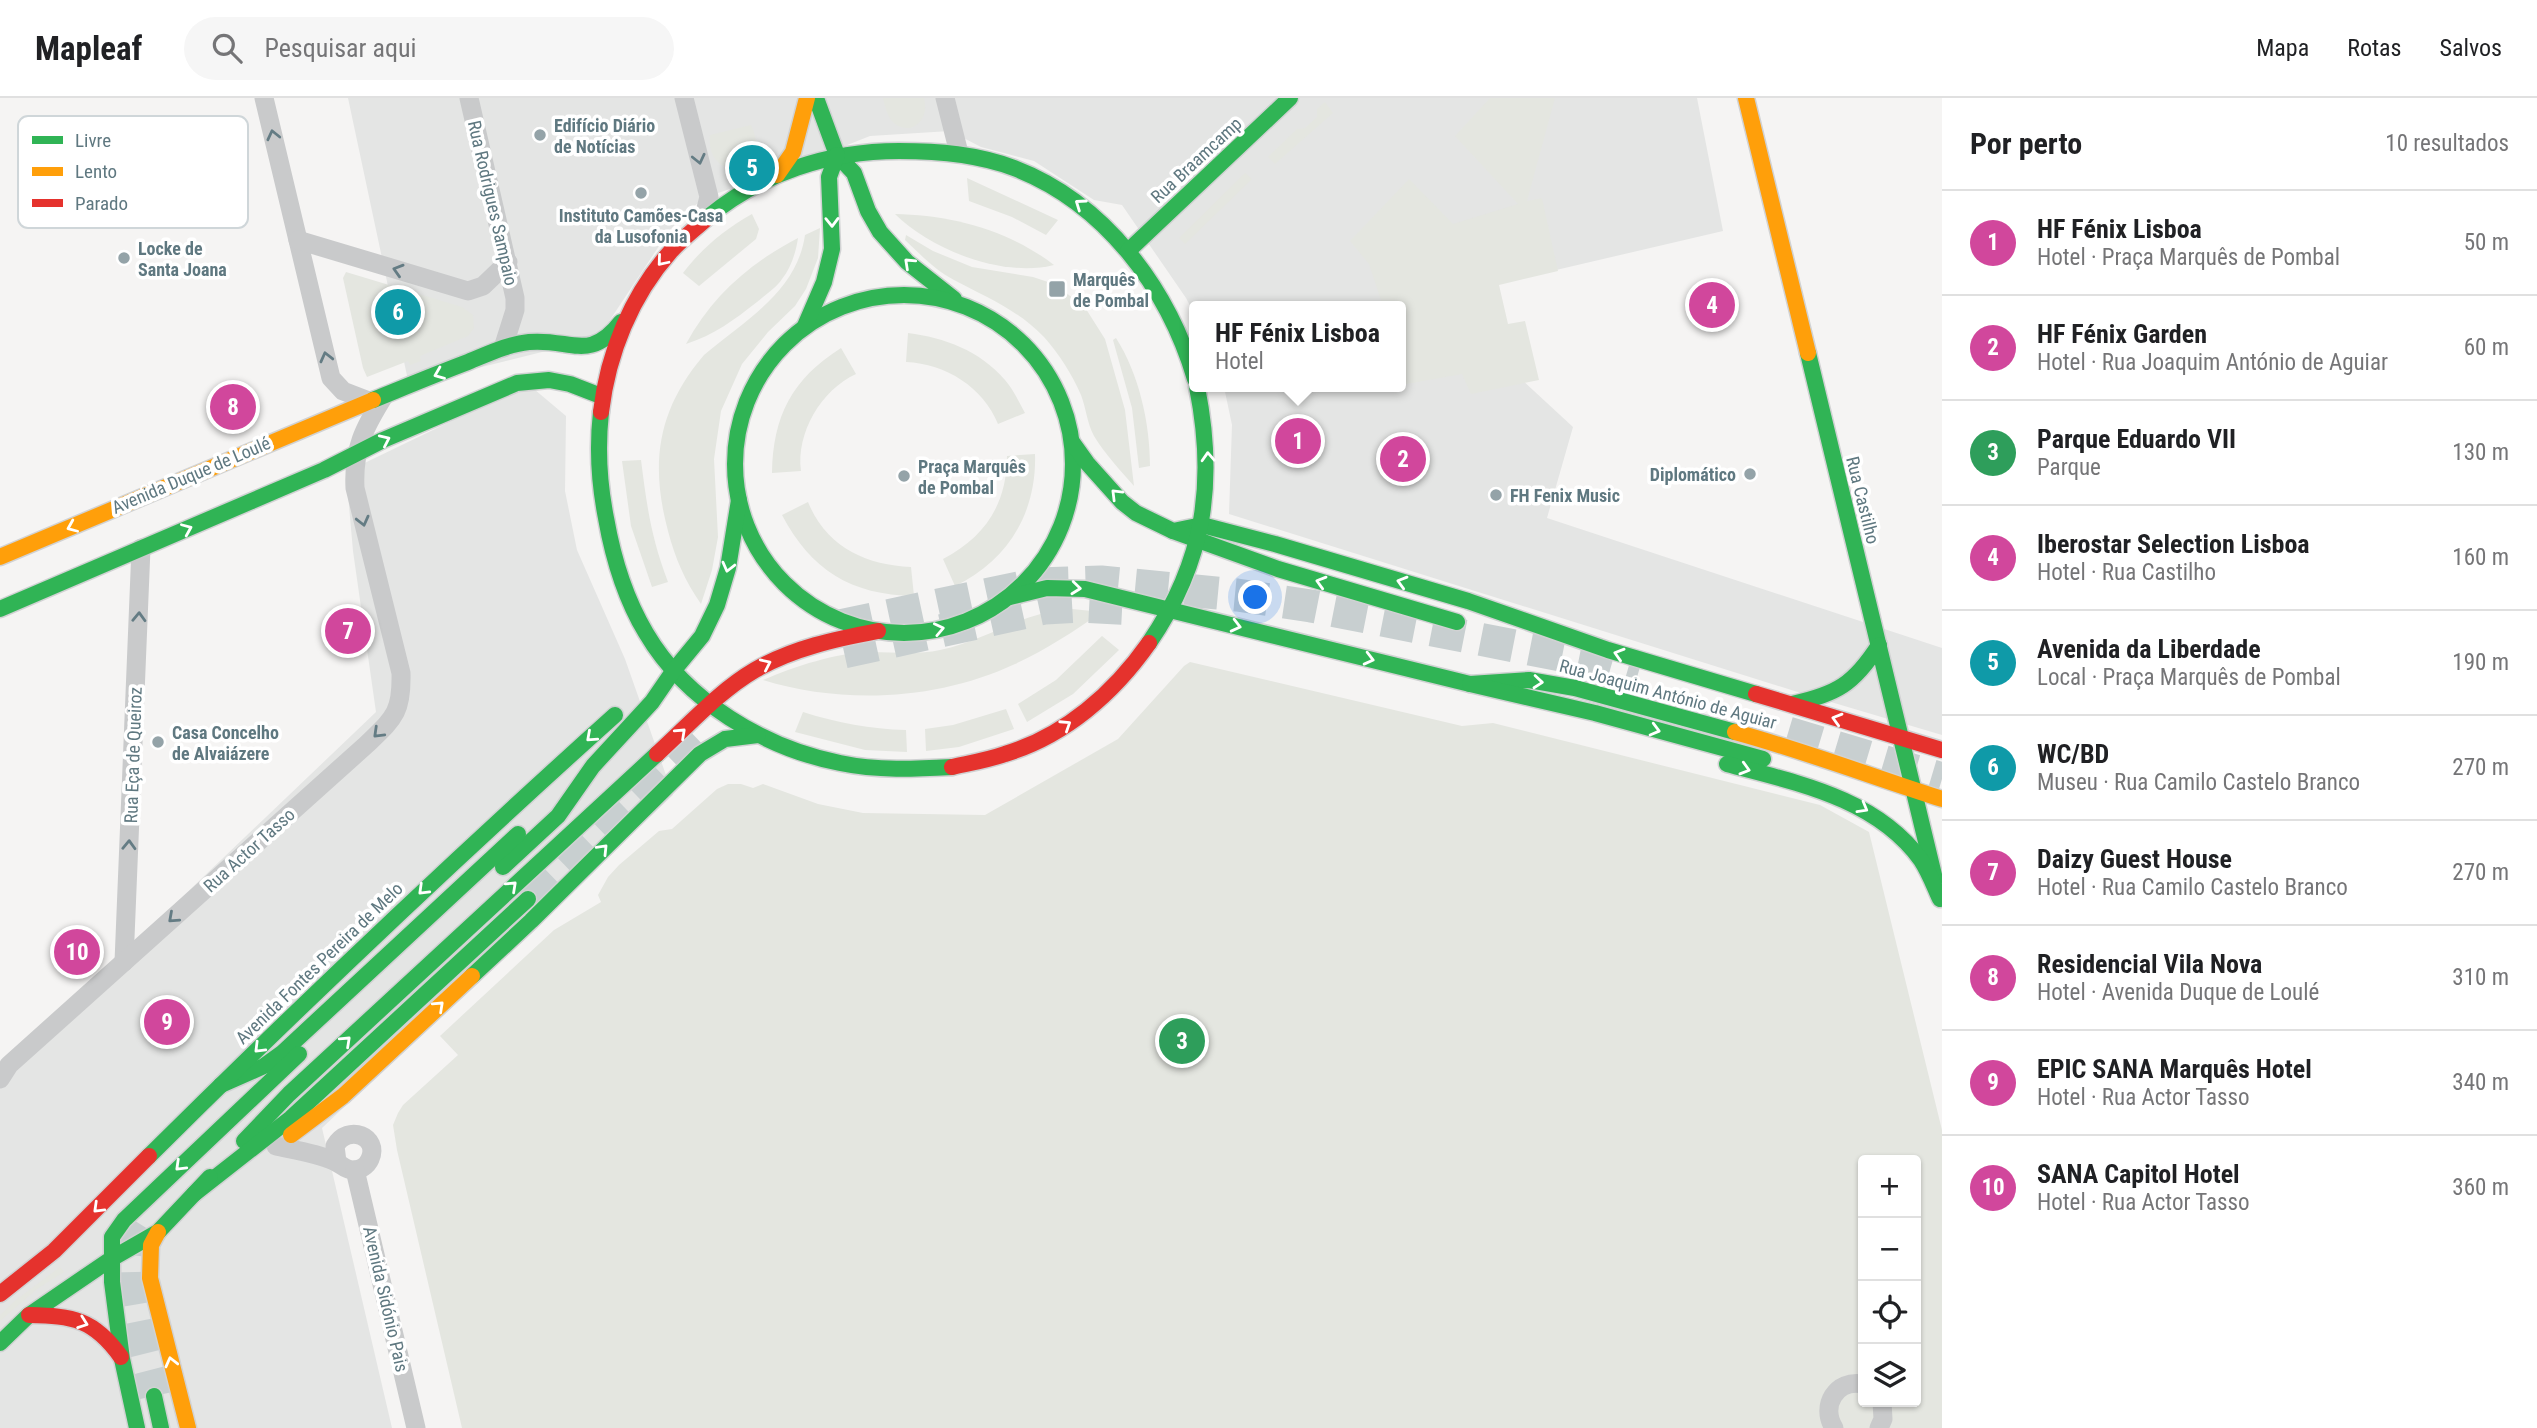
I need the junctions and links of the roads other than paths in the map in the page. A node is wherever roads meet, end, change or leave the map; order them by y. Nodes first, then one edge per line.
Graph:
1 (264, 98) edge
2 (469, 98) edge
3 (684, 98) edge
4 (807, 98) edge
5 (816, 98) edge
6 (945, 98) edge
7 (1290, 98) edge
8 (1746, 98) edge
9 (959, 153) junction
10 (837, 155) junction
11 (778, 175) junction
12 (703, 220) junction
13 (298, 240) junction
14 (1128, 251) junction
15 (508, 262) junction
16 (962, 305) junction
17 (629, 309) junction
18 (805, 326) junction
19 (503, 348) junction
20 (1189, 362) edge
21 (1198, 392) edge
22 (601, 396) junction
23 (377, 398) junction
24 (1072, 442) junction
25 (356, 453) junction
26 (739, 500) junction
27 (1200, 533) junction
28 (141, 548) junction
29 (0, 557) edge
30 (1010, 597) junction
31 (6, 606) edge
32 (1170, 609) junction
33 (1457, 622) dead end
34 (878, 631) junction
35 (1879, 645) junction
36 (674, 670) junction
37 (1470, 684) junction
38 (711, 704) junction
39 (1789, 705) junction
40 (758, 735) junction
41 (1902, 738) junction
42 (1942, 750) edge
43 (1763, 759) dead end
44 (1859, 774) junction
45 (1799, 785) junction
46 (1915, 790) junction
47 (1942, 799) edge
48 (518, 834) dead end
49 (528, 900) tunnel mouth
50 (1941, 902) edge
51 (124, 962) junction
52 (3, 1070) edge
53 (221, 1085) junction
54 (276, 1146) junction
55 (337, 1162) junction
56 (355, 1170) junction
57 (225, 1171) junction
58 (194, 1194) junction
59 (158, 1232) junction
60 (111, 1259) junction
61 (0, 1294) edge
62 (29, 1315) junction
63 (0, 1343) edge
64 (122, 1359) junction
65 (1858, 1384) edge
66 (154, 1396) tunnel mouth
67 (137, 1428) edge
68 (161, 1428) edge
69 (188, 1428) edge
70 (416, 1428) edge
71 (1834, 1428) edge

13 -> 1 street
2 - 15 street, Rua Rodrigues Sampaio
3 -> 12 street
4 - 11 main road
5 - 10 main road
6 - 9 street
7 - 14 main road, Rua Braamcamp
8 - 35 main road, Rua Castilho
9 - 10 main road
14 -> 9 main road
10 - 11 main road
16 -> 10 main road
10 -> 18 main road
11 - 12 main road
12 -> 17 main road
15 -> 13 street
23 -> 13 street
14 - 20 main road
15 - 19 street, Rua Rodrigues Sampaio
16 - 18 main road
16 - 24 main road
17 - 19 main road, Avenida Duque de Loulé
17 - 22 main road
18 - 26 main road
19 -> 23 main road, Avenida Duque de Loulé
27 -> 21 main road
25 -> 22 main road
22 - 36 main road
23 - 25 street
23 -> 29 main road, Avenida Duque de Loulé
27 -> 24 main road
24 - 30 main road
28 -> 25 main road
25 -> 51 street, Rua Actor Tasso
26 - 34 main road
26 -> 36 main road
27 - 32 main road
33 -> 27 main road
39 -> 27 main road, Rua Joaquim António de Aguiar
28 - 31 main road
51 -> 28 street, Rua Eça de Queiroz
30 -> 32 main road, Rua Joaquim António de Aguiar
34 -> 30 main road
32 -> 37 main road, Rua Joaquim António de Aguiar
40 -> 32 main road
38 -> 34 main road
35 - 39 main road
35 - 41 main road, Rua Castilho
36 - 38 main road
36 -> 53 main road, Avenida Fontes Pereira de Melo
36 -> 60 main road
37 -> 43 main road
37 -> 44 main road, Rua Joaquim António de Aguiar
37 -> 45 main road
38 - 40 main road
58 -> 38 main road
41 -> 39 main road, Rua Joaquim António de Aguiar
54 -> 40 main road
41 - 42 main road, Rua Joaquim António de Aguiar
41 - 46 main road, Rua Castilho
44 - 45 main road
44 - 46 main road, Rua Joaquim António de Aguiar
45 -> 50 main road
46 - 47 main road, Rua Joaquim António de Aguiar
46 - 50 main road, Rua Castilho
48 - 53 main road
49 - 57 main road
51 - 52 street, Rua Actor Tasso
53 -> 61 main road, Avenida Fontes Pereira de Melo
54 - 55 street
54 - 57 main road
55 - 56 street
55 - 56 street
56 - 70 street, Avenida Sidónio Pais
57 - 58 main road
58 - 59 main road
59 - 60 main road
69 -> 59 main road
60 - 62 main road
60 - 64 main road
62 - 63 main road
62 -> 64 main road
64 - 67 main road
65 - 71 street
66 - 68 main road

